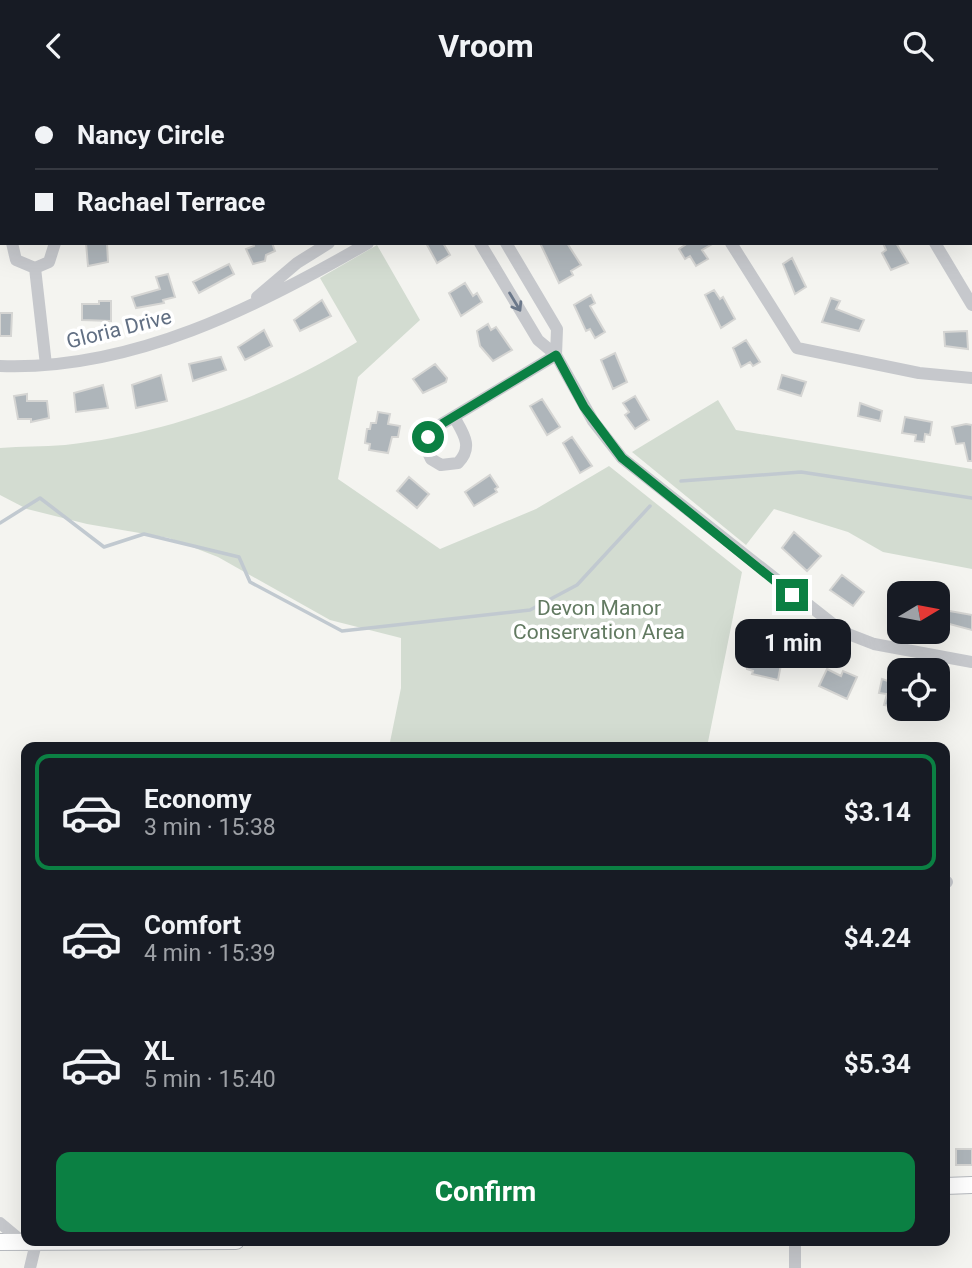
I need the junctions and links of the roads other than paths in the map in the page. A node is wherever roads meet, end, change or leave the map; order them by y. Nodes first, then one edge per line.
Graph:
1 (12, 245) edge
2 (54, 245) edge
3 (326, 245) edge
4 (365, 245) edge
5 (481, 245) edge
6 (507, 245) edge
7 (732, 245) edge
8 (936, 245) edge
9 (36, 268) junction
10 (972, 305) edge
11 (243, 308) junction
12 (556, 355) junction
13 (46, 365) junction
14 (0, 366) edge
15 (972, 378) edge
16 (454, 417) dead end
17 (972, 662) edge
18 (972, 1185) edge
19 (950, 1186) edge
20 (0, 1223) edge
21 (21, 1237) edge
22 (0, 1242) edge
23 (21, 1243) edge
24 (30, 1246) edge
25 (795, 1246) edge
26 (30, 1268) edge
27 (795, 1268) edge

1 - 9 street
2 - 9 street
3 - 11 street, Gloria Drive
4 - 11 street, Gloria Drive
5 -> 12 street
6 - 12 street
7 - 15 street
8 - 10 street
9 - 13 street
11 - 13 street, Gloria Drive
12 - 16 street
12 - 17 street
13 - 14 street, Gloria Drive
18 - 19 main road
20 - 21 street
22 - 23 main road
24 - 26 street
25 - 27 street

